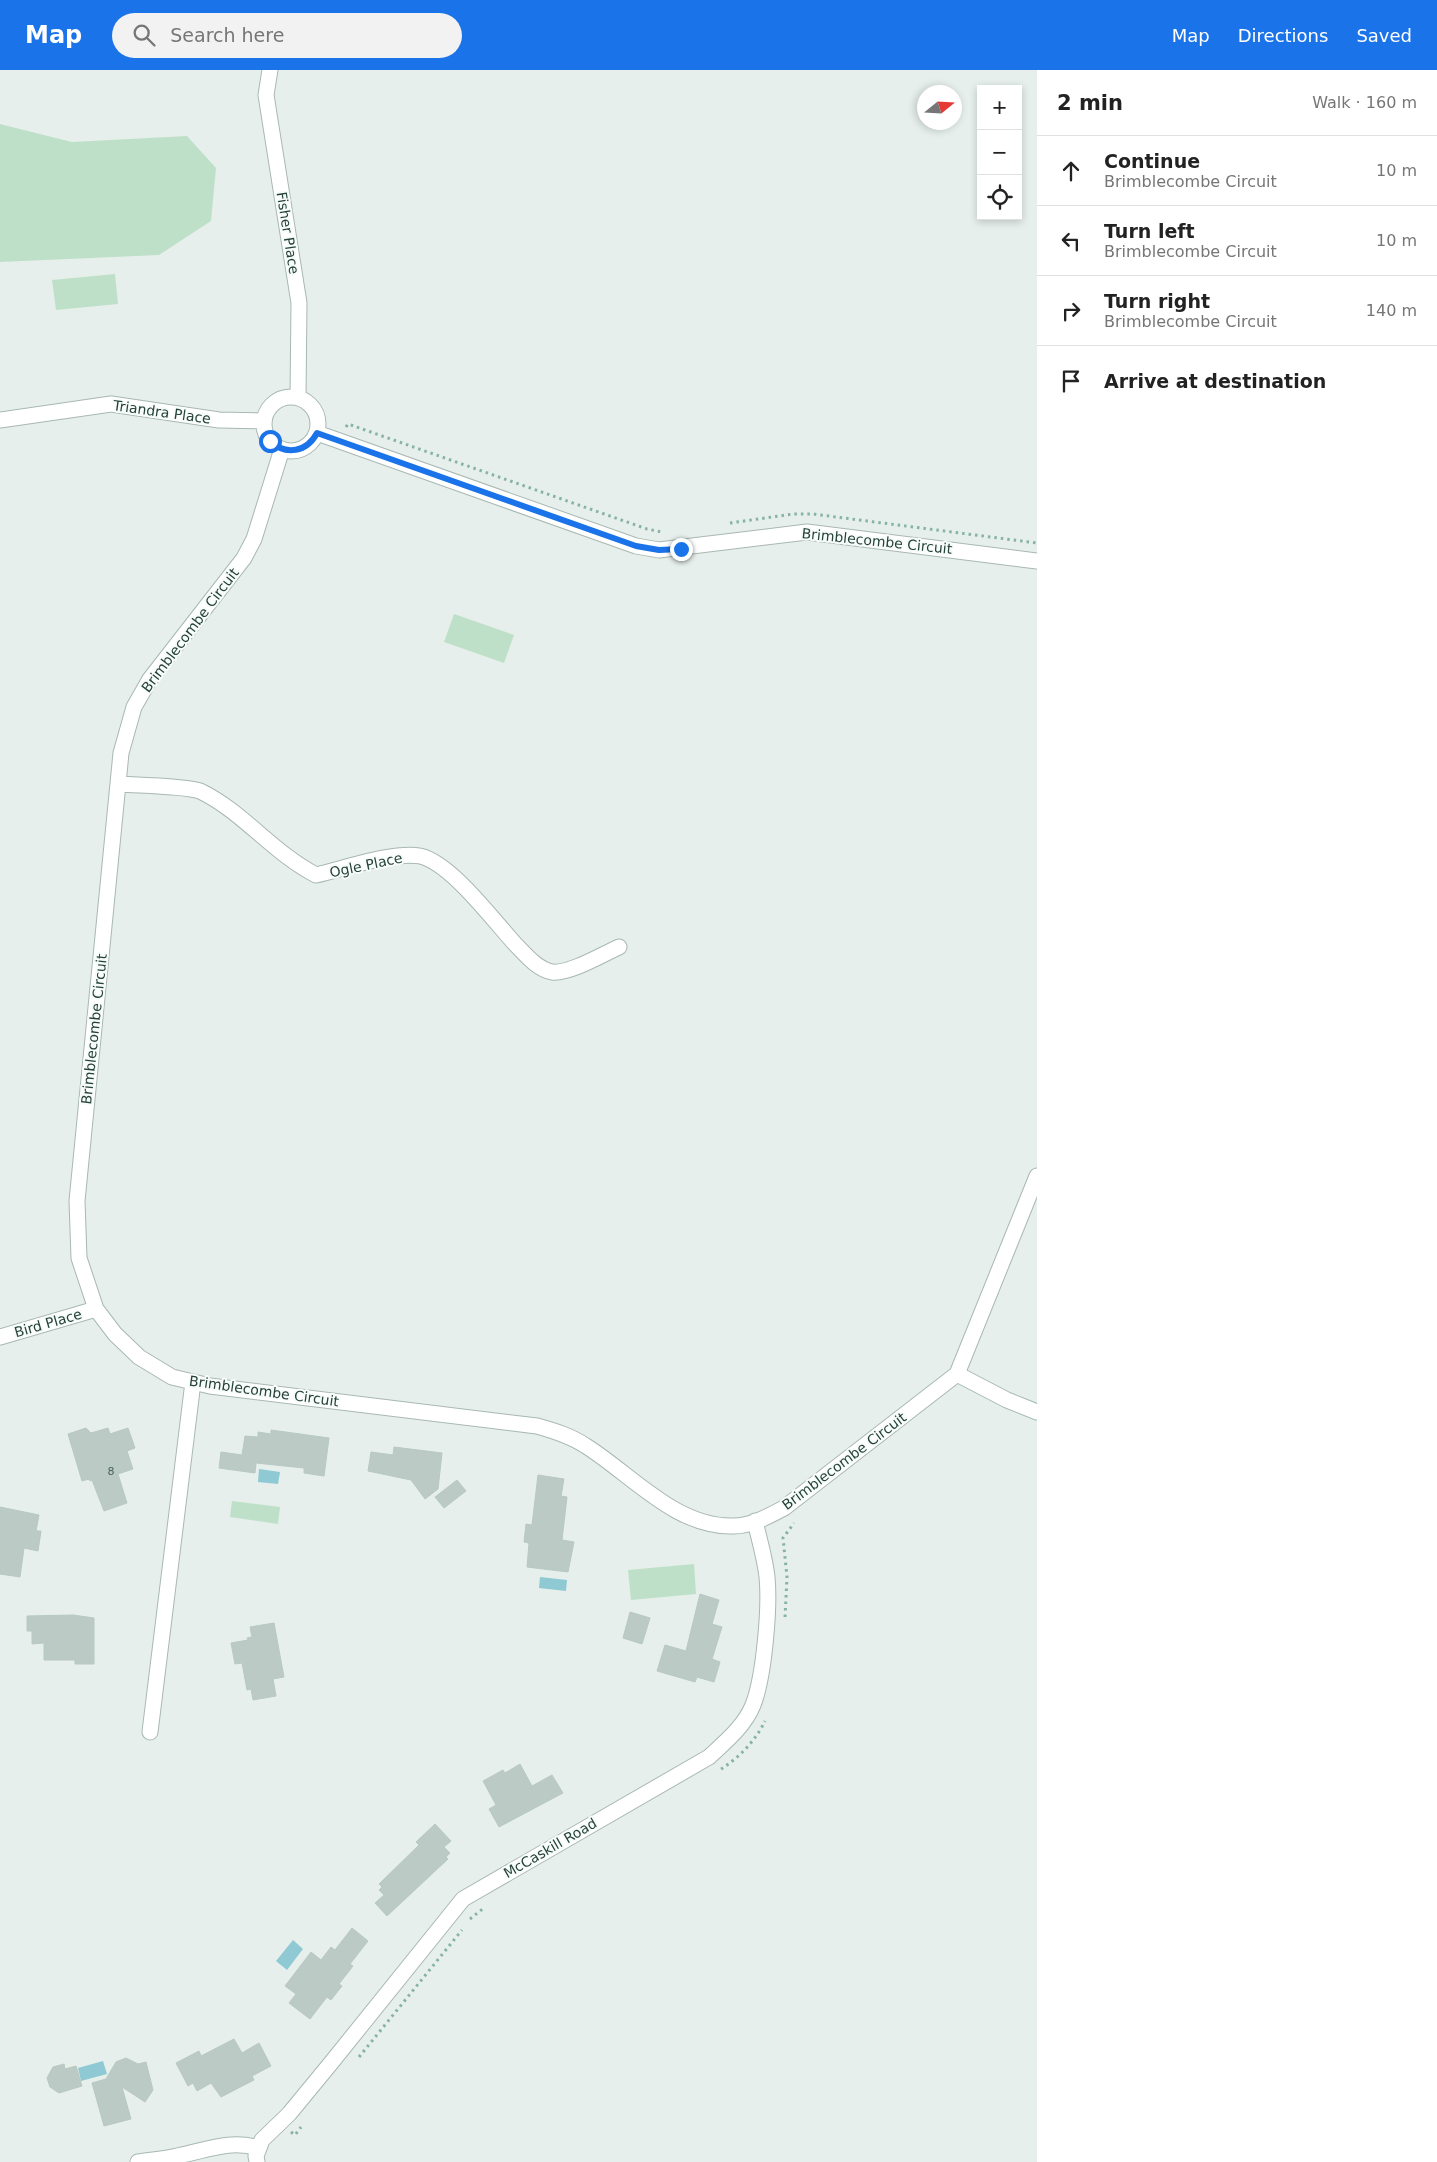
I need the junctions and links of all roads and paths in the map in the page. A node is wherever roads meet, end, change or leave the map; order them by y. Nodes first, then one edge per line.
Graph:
1 (270, 70) edge
2 (298, 397) junction
3 (0, 420) edge
4 (264, 421) junction
5 (344, 431) dead end
6 (317, 433) junction
7 (282, 449) junction
8 (729, 523) dead end
9 (667, 532) dead end
10 (1037, 542) edge
11 (1037, 561) edge
12 (119, 784) junction
13 (619, 947) dead end
14 (1037, 1176) edge
15 (96, 1309) junction
16 (0, 1337) edge
17 (956, 1374) junction
18 (193, 1382) junction
19 (1037, 1412) edge
20 (755, 1521) junction
21 (796, 1521) dead end
22 (784, 1625) dead end
23 (767, 1717) dead end
24 (150, 1732) dead end
25 (716, 1773) dead end
26 (488, 1905) dead end
27 (357, 2060) dead end
28 (307, 2120) dead end
29 (280, 2122) junction
30 (258, 2155) edge
31 (138, 2162) edge

1 - 2 street, Fisher Place
2 - 4 street
2 - 6 street
3 - 4 street, Triandra Place
4 - 7 street
5 - 9 path
6 - 7 street
6 - 11 street, Brimblecombe Circuit
7 - 12 street, Brimblecombe Circuit
8 - 10 path
12 - 13 street, Ogle Place
12 - 15 street, Brimblecombe Circuit
14 - 17 street, Brimblecombe Circuit
15 - 16 street, Bird Place
15 - 18 street, Brimblecombe Circuit
17 - 19 street
17 - 20 street, Brimblecombe Circuit
18 - 20 street, Brimblecombe Circuit
18 - 24 street
20 - 29 street, McCaskill Road
21 - 22 path
23 - 25 path
26 - 27 path
28 - 29 path
29 - 30 street, McCaskill Road
30 - 31 street

